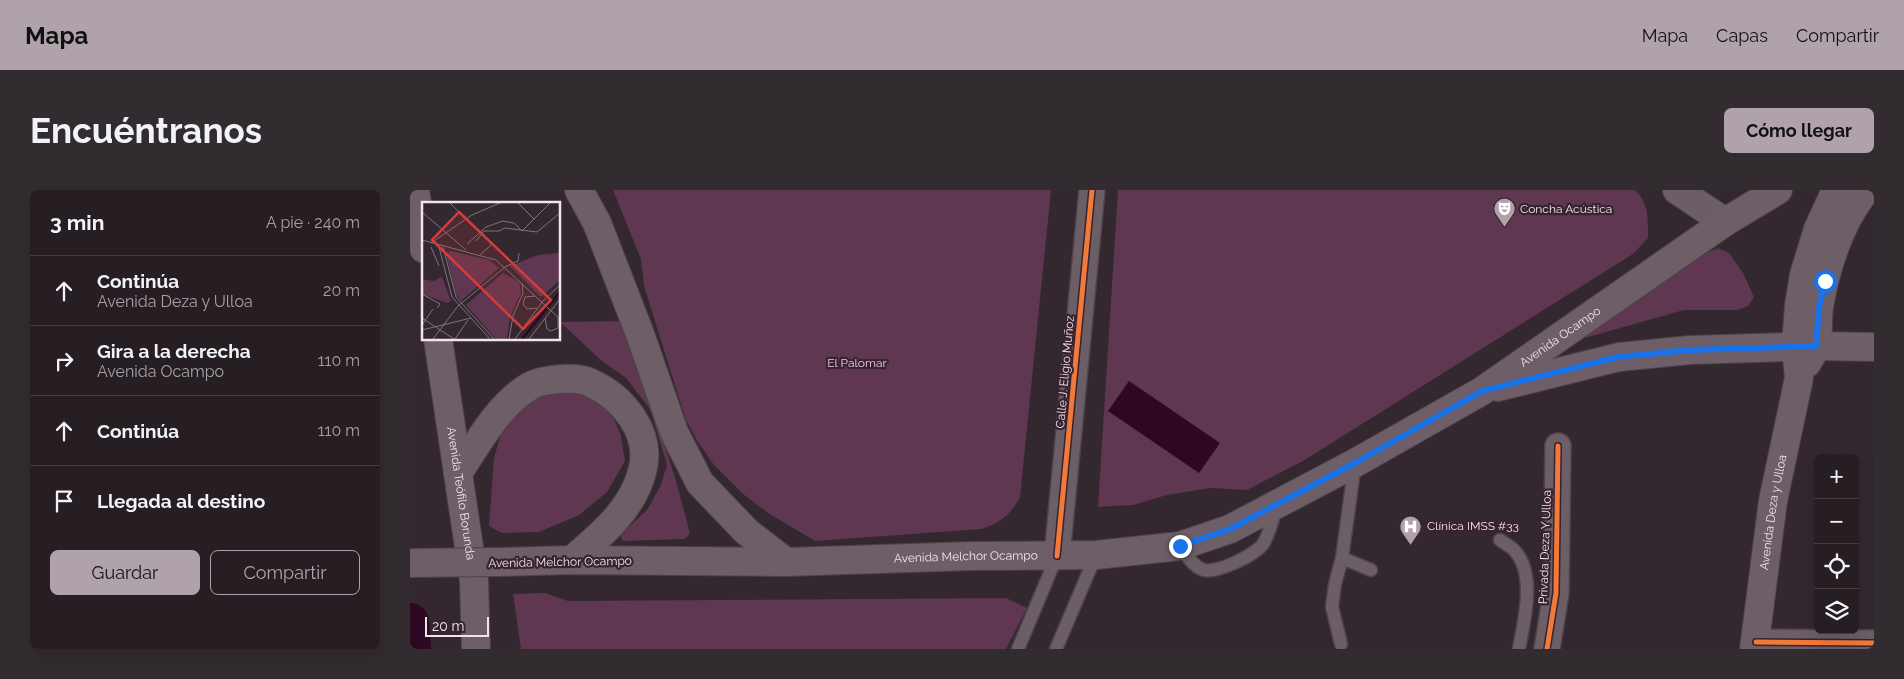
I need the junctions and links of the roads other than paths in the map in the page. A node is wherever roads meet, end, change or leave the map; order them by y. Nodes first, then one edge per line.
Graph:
1 (414, 190) edge
2 (579, 190) edge
3 (1092, 190) edge
4 (1677, 190) edge
5 (1836, 190) edge
6 (1866, 190) edge
7 (1761, 193) edge
8 (1725, 222) junction
9 (422, 237) edge
10 (438, 340) edge
11 (1806, 346) junction
12 (1874, 347) edge
13 (1482, 391) junction
14 (1558, 446) dead end
15 (1355, 463) junction
16 (458, 473) junction
17 (1500, 540) dead end
18 (1096, 555) junction
19 (1058, 556) junction
20 (1342, 558) junction
21 (572, 560) junction
22 (786, 562) junction
23 (410, 564) edge
24 (1371, 570) dead end
25 (1874, 642) edge
26 (1342, 644) dead end
27 (1755, 645) edge
28 (476, 649) edge
29 (1018, 649) edge
30 (1056, 649) edge
31 (1519, 649) edge
32 (1547, 649) edge

1 - 9 main road
2 - 22 main road
3 - 19 street, Calle J. Eligio Muñoz
4 - 8 street
5 - 11 main road
6 - 11 main road, Avenida Deza y Ulloa
7 - 8 main road, Avenida Ocampo
8 - 13 main road, Avenida Ocampo
10 - 16 main road, Avenida Teófilo Borunda
11 - 12 main road
11 - 13 main road, Avenida Ocampo
11 - 27 main road, Avenida Deza y Ulloa
13 - 15 main road, Avenida Melchor Ocampo
14 - 32 street, Privada Deza Y Ulloa
15 - 18 main road, Avenida Melchor Ocampo
15 - 20 lane
16 - 21 main road
16 - 28 main road, Avenida Teófilo Borunda
17 - 31 lane
18 - 19 main road, Avenida Melchor Ocampo
18 - 30 lane
19 - 22 main road, Avenida Melchor Ocampo
19 - 29 lane
20 - 24 lane
20 - 26 lane
21 - 22 main road, Avenida Melchor Ocampo
21 - 23 main road, Avenida Melchor Ocampo, bridge
25 - 27 street

